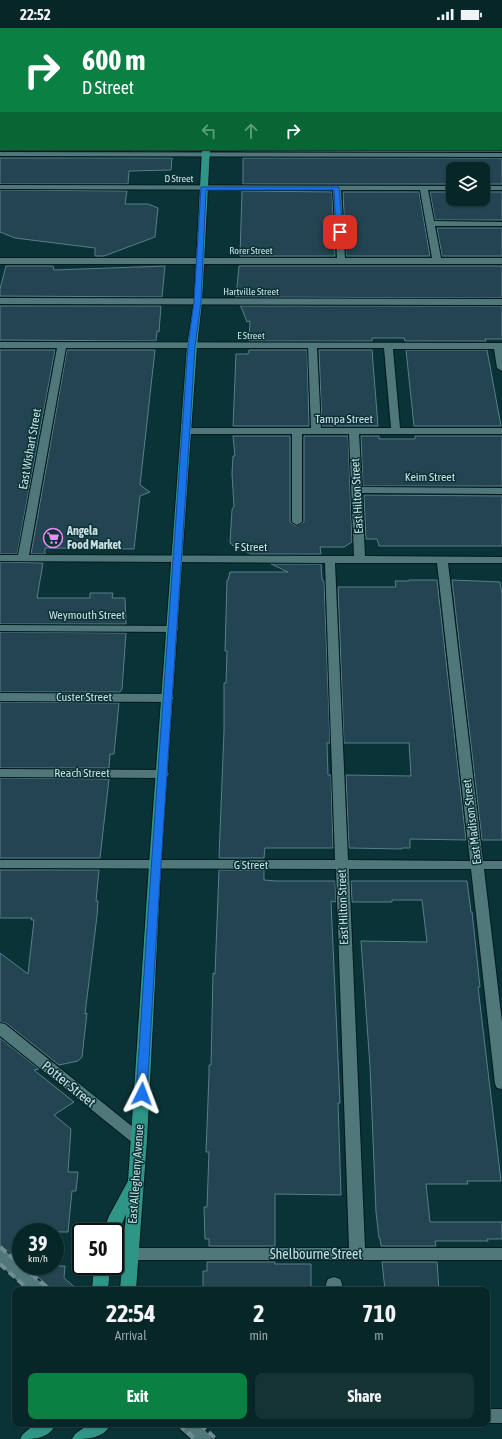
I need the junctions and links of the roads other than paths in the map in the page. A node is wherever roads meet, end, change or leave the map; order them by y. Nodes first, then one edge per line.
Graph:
1 (206, 152) edge
2 (0, 154) edge
3 (502, 155) edge
4 (0, 187) edge
5 (203, 188) junction
6 (337, 188) junction
7 (424, 188) junction
8 (446, 188) edge
9 (490, 188) edge
10 (502, 188) edge
11 (430, 223) junction
12 (502, 224) edge
13 (0, 261) edge
14 (199, 261) junction
15 (342, 261) junction
16 (437, 261) junction
17 (502, 261) edge
18 (0, 301) edge
19 (198, 302) junction
20 (502, 302) edge
21 (0, 345) edge
22 (62, 345) junction
23 (192, 346) junction
24 (312, 346) junction
25 (388, 346) junction
26 (500, 346) edge
27 (502, 368) edge
28 (186, 431) junction
29 (502, 431) edge
30 (297, 432) junction
31 (316, 432) junction
32 (354, 432) junction
33 (396, 432) junction
34 (357, 490) junction
35 (502, 491) edge
36 (297, 522) dead end
37 (0, 558) edge
38 (23, 558) junction
39 (177, 560) junction
40 (330, 560) junction
41 (360, 560) junction
42 (442, 560) junction
43 (502, 560) edge
44 (0, 628) edge
45 (173, 629) junction
46 (0, 697) edge
47 (168, 698) junction
48 (0, 773) edge
49 (163, 774) junction
50 (0, 864) edge
51 (155, 864) junction
52 (341, 865) junction
53 (477, 865) junction
54 (502, 865) edge
55 (0, 1028) edge
56 (502, 1084) edge
57 (139, 1140) junction
58 (136, 1181) junction
59 (114, 1223) edge
60 (131, 1254) junction
61 (357, 1254) junction
62 (502, 1254) edge
63 (0, 1255) edge
64 (101, 1275) edge
65 (35, 1287) edge
66 (100, 1287) edge
67 (128, 1287) edge
68 (43, 1427) edge
69 (98, 1427) edge
70 (189, 1427) edge
71 (29, 1439) edge
72 (81, 1439) edge
73 (203, 1439) edge

1 - 2 street
1 - 3 street
1 - 5 main road, East Allegheny Avenue
4 - 5 street, D Street
5 - 6 street, D Street
5 - 14 main road, East Allegheny Avenue
6 - 7 street, D Street
6 - 15 street
7 - 8 street, D Street
7 - 11 street
9 - 10 street
11 - 12 street
11 - 16 street
13 - 14 street, Rorer Street
14 - 15 street, Rorer Street
14 - 19 main road, East Allegheny Avenue
15 - 16 street, Rorer Street
16 - 17 street, Rorer Street
18 - 19 street, Hartville Street
19 - 20 street, Hartville Street
19 - 23 main road, East Allegheny Avenue
21 - 22 street, E Street
22 - 23 street, E Street
22 - 38 street, East Wishart Street
23 - 24 street, E Street
23 - 28 main road, East Allegheny Avenue
24 - 25 street, E Street
24 - 31 street
25 - 26 street, E Street
25 - 33 street
26 - 27 street
28 - 30 street, Tampa Street
28 - 39 main road, East Allegheny Avenue
29 - 33 street, Tampa Street
30 - 31 street, Tampa Street
30 - 36 street
31 - 32 street, Tampa Street
32 - 33 street, Tampa Street
32 - 34 street, East Hilton Street
34 - 35 street, Keim Street
34 - 41 street, East Hilton Street
37 - 38 street, F Street
38 - 39 street, F Street
39 - 40 street, F Street
39 - 45 main road, East Allegheny Avenue
40 - 41 street, F Street
40 - 52 street, East Hilton Street
41 - 42 street, F Street
42 - 43 street, F Street
42 - 53 street, East Madison Street
44 - 45 street, Weymouth Street
45 - 47 main road, East Allegheny Avenue
46 - 47 street, Custer Street
47 - 49 main road, East Allegheny Avenue
48 - 49 street, Reach Street
49 - 51 main road, East Allegheny Avenue
50 - 51 street, G Street
51 - 52 street, G Street
51 - 57 main road, East Allegheny Avenue
52 - 53 street, G Street
52 - 61 street, East Hilton Street
53 - 54 street, G Street
53 - 56 street, East Madison Street
55 - 57 street, Potter Street
57 - 58 main road, East Allegheny Avenue
58 - 59 main road
58 - 60 main road, East Allegheny Avenue
60 - 61 street, Shelbourne Street
60 - 67 main road, East Allegheny Avenue
61 - 62 street, Shelbourne Street
63 - 65 street
64 - 66 main road
68 - 71 main road
69 - 72 main road
70 - 73 street

